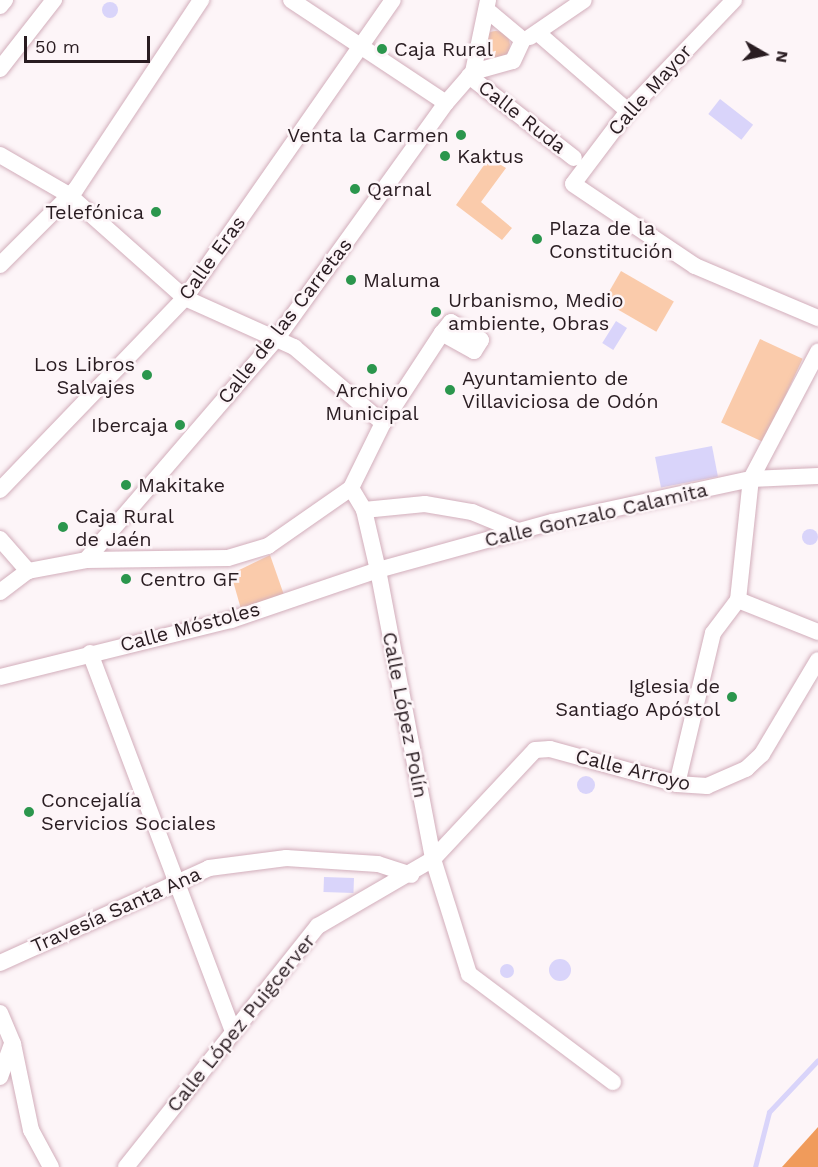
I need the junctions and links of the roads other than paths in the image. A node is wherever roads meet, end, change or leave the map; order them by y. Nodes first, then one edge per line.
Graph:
1 (5, 0) edge
2 (54, 0) edge
3 (201, 0) edge
4 (291, 0) edge
5 (393, 0) edge
6 (584, 0) edge
7 (734, 0) edge
8 (0, 6) edge
9 (487, 9) edge
10 (531, 37) junction
11 (361, 48) junction
12 (0, 69) edge
13 (471, 74) junction
14 (446, 103) junction
15 (628, 111) junction
16 (0, 155) edge
17 (574, 158) dead end
18 (69, 195) junction
19 (0, 265) edge
20 (185, 298) junction
21 (818, 318) edge
22 (442, 333) dead end
23 (277, 338) junction
24 (818, 352) edge
25 (383, 423) junction
26 (818, 476) edge
27 (751, 479) junction
28 (351, 488) junction
29 (0, 490) edge
30 (364, 510) junction
31 (518, 531) junction
32 (0, 539) edge
33 (86, 560) junction
34 (378, 570) junction
35 (28, 571) junction
36 (0, 592) edge
37 (738, 600) junction
38 (818, 632) edge
39 (90, 653) junction
40 (818, 660) edge
41 (0, 677) edge
42 (676, 784) junction
43 (433, 860) junction
44 (411, 875) junction
45 (174, 879) junction
46 (0, 963) edge
47 (0, 1013) edge
48 (233, 1031) junction
49 (12, 1044) junction
50 (0, 1077) edge
51 (614, 1082) dead end
52 (51, 1167) edge
53 (126, 1167) edge

1 - 8 street
2 - 12 street
3 - 18 street
4 - 11 street
5 - 11 street, Calle Eras
6 - 10 street
7 - 15 street, Calle Mayor
9 - 10 street
9 - 13 street
10 - 13 street
10 - 15 street
11 - 14 street
11 - 20 street, Calle Eras
13 - 14 street, Calle de las Carretas
13 - 17 street, Calle Ruda
14 - 23 street, Calle de las Carretas
15 - 21 street, Calle Mayor
16 - 18 street
18 - 19 street
18 - 20 street
20 - 23 street
20 - 29 street, Calle Eras
22 - 25 street
23 - 25 street
23 - 33 street, Calle de las Carretas
24 - 27 street
25 - 28 street
26 - 27 street, Calle Gonzalo Calamita
27 - 31 street, Calle Gonzalo Calamita
27 - 37 street
28 - 30 street, Calle López Polín
28 - 33 street
30 - 31 street
30 - 34 street, Calle López Polín
31 - 34 street, Calle Gonzalo Calamita
32 - 35 street
33 - 35 street
34 - 39 street, Calle Móstoles
34 - 43 street, Calle López Polín
35 - 36 street
37 - 38 street
37 - 42 street
39 - 41 street, Calle Móstoles
39 - 45 street
40 - 42 street, Calle Arroyo
42 - 43 street, Calle Arroyo
43 - 44 street, Calle López Puigcerver
43 - 51 street, Calle López Polín
44 - 45 street, Travesía Santa Ana
44 - 48 street, Calle López Puigcerver
45 - 46 street, Travesía Santa Ana
45 - 48 street
47 - 49 street
48 - 53 street, Calle López Puigcerver
49 - 50 street
49 - 52 street

